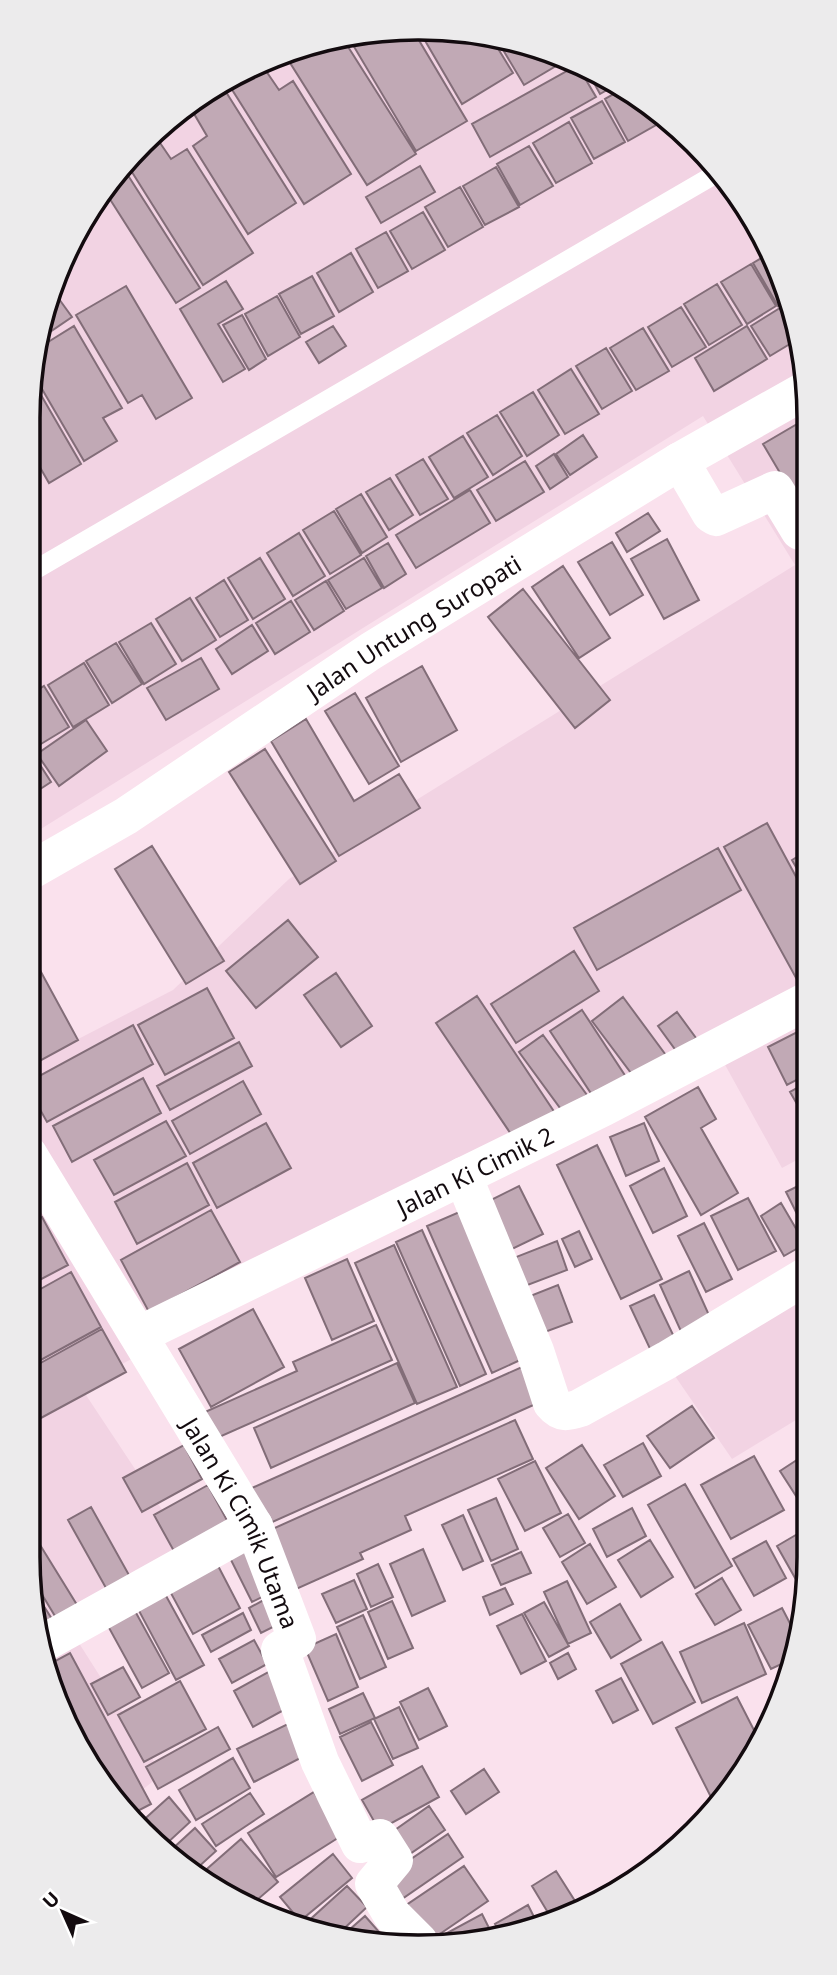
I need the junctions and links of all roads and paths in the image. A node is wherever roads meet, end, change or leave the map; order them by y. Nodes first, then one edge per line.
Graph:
1 (710, 177) edge
2 (796, 396) edge
3 (680, 461) junction
4 (797, 526) edge
5 (40, 567) edge
6 (40, 865) edge
7 (797, 1006) edge
8 (40, 1174) edge
9 (463, 1176) junction
10 (797, 1282) edge
11 (139, 1335) junction
12 (254, 1526) junction
13 (50, 1640) edge
14 (412, 1935) edge

1 - 5 lane
2 - 3 street, Jalan Untung Suropati
3 - 4 street
3 - 6 street, Jalan Untung Suropati
7 - 9 street, Jalan Ki Cimik 2
8 - 11 street, Jalan Ki Cimik Utama
9 - 10 street
9 - 11 street, Jalan Ki Cimik 2
11 - 12 street, Jalan Ki Cimik Utama
12 - 13 street
12 - 14 street, Jalan Ki Cimik Utama

